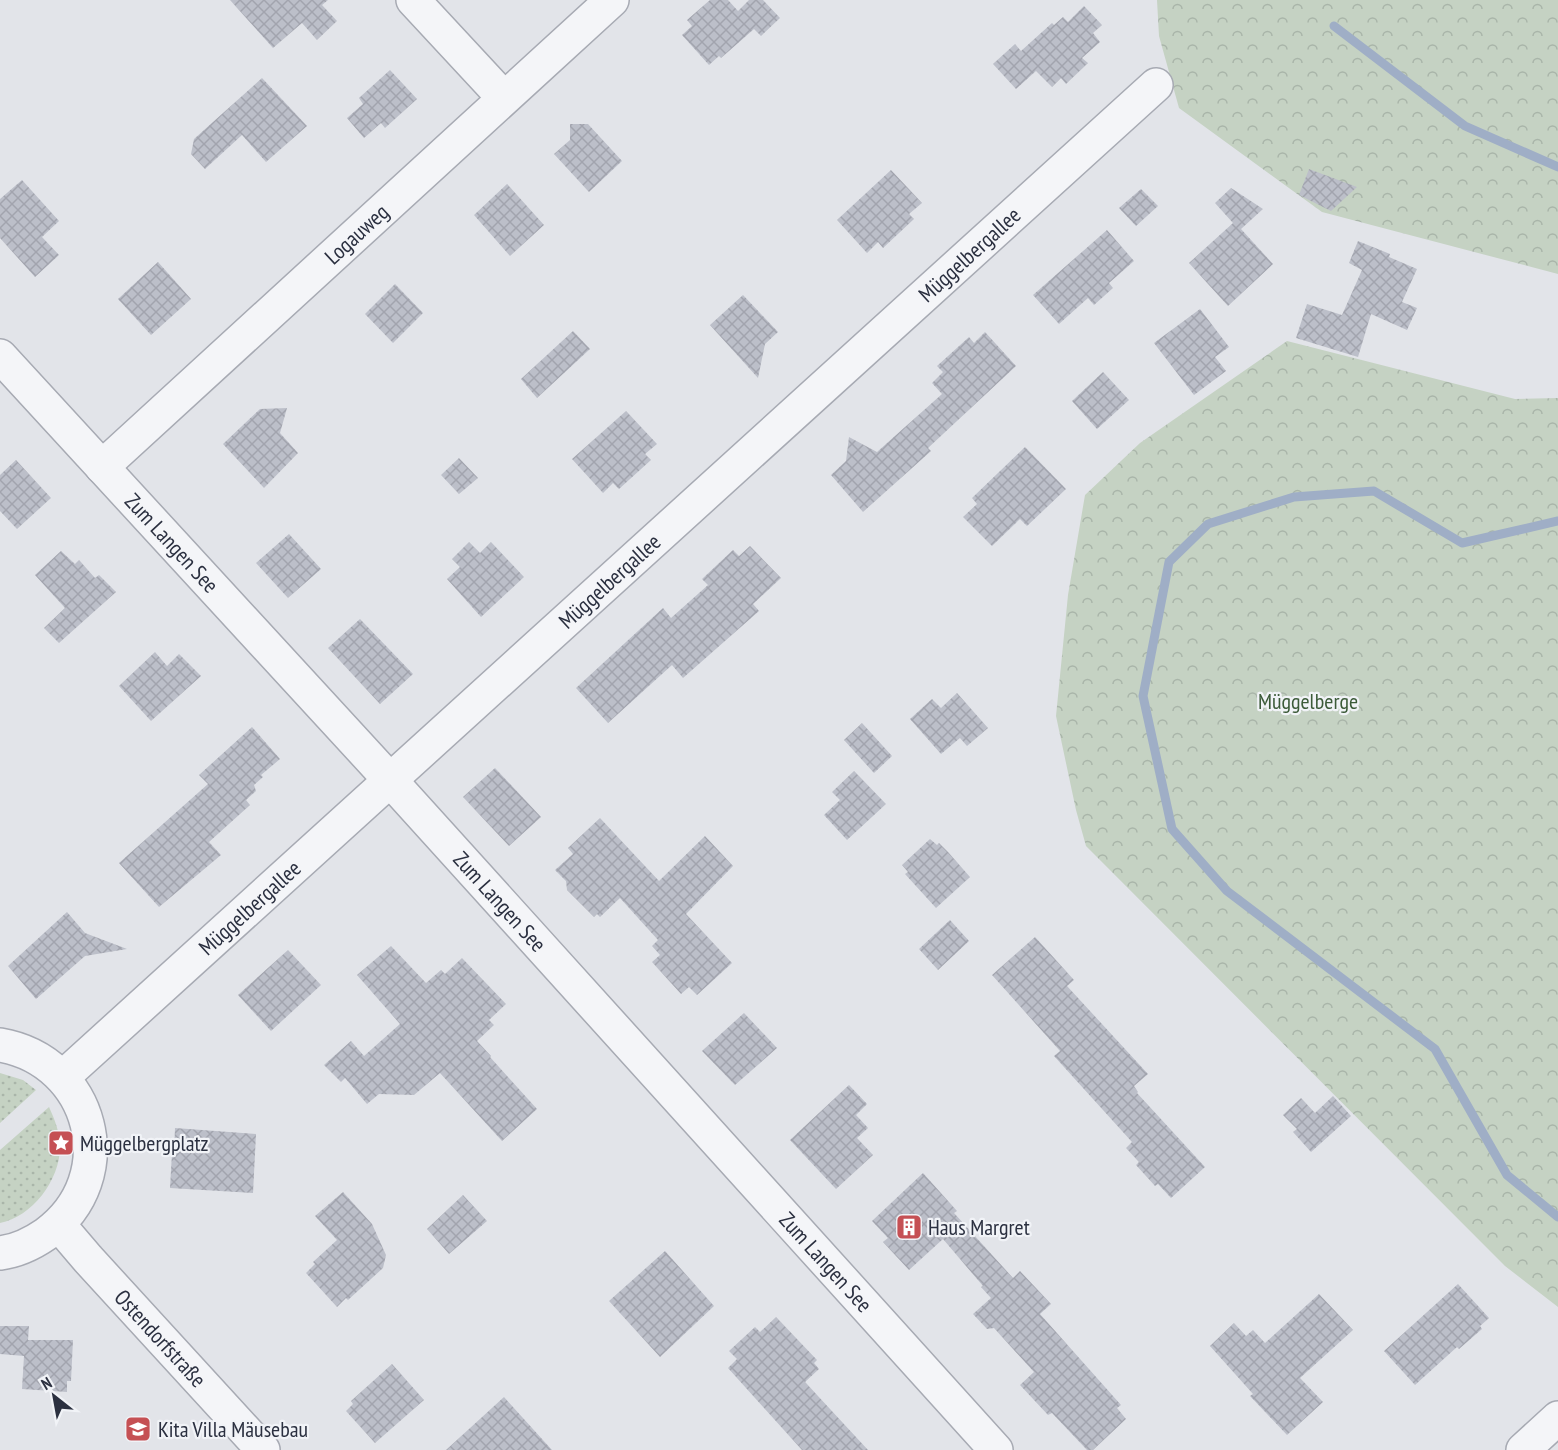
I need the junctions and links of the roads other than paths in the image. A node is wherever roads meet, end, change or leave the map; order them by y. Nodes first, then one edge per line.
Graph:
1 (413, 0) edge
2 (612, 0) edge
3 (1156, 85) dead end
4 (504, 98) junction
5 (0, 356) edge
6 (102, 467) junction
7 (390, 780) junction
8 (0, 1045) edge
9 (63, 1077) junction
10 (59, 1225) junction
11 (0, 1253) edge
12 (1555, 1428) edge
13 (263, 1450) edge
14 (996, 1450) edge
15 (1523, 1450) edge

1 - 4 street
2 - 4 street, Logauweg
3 - 7 street, Müggelbergallee
4 - 6 street, Logauweg
5 - 6 street, Zum Langen See
6 - 7 street, Zum Langen See
7 - 9 street, Müggelbergallee
7 - 14 street, Zum Langen See
8 - 9 street
9 - 10 street
10 - 11 street
10 - 13 street, Ostendorfstraße
12 - 15 street

